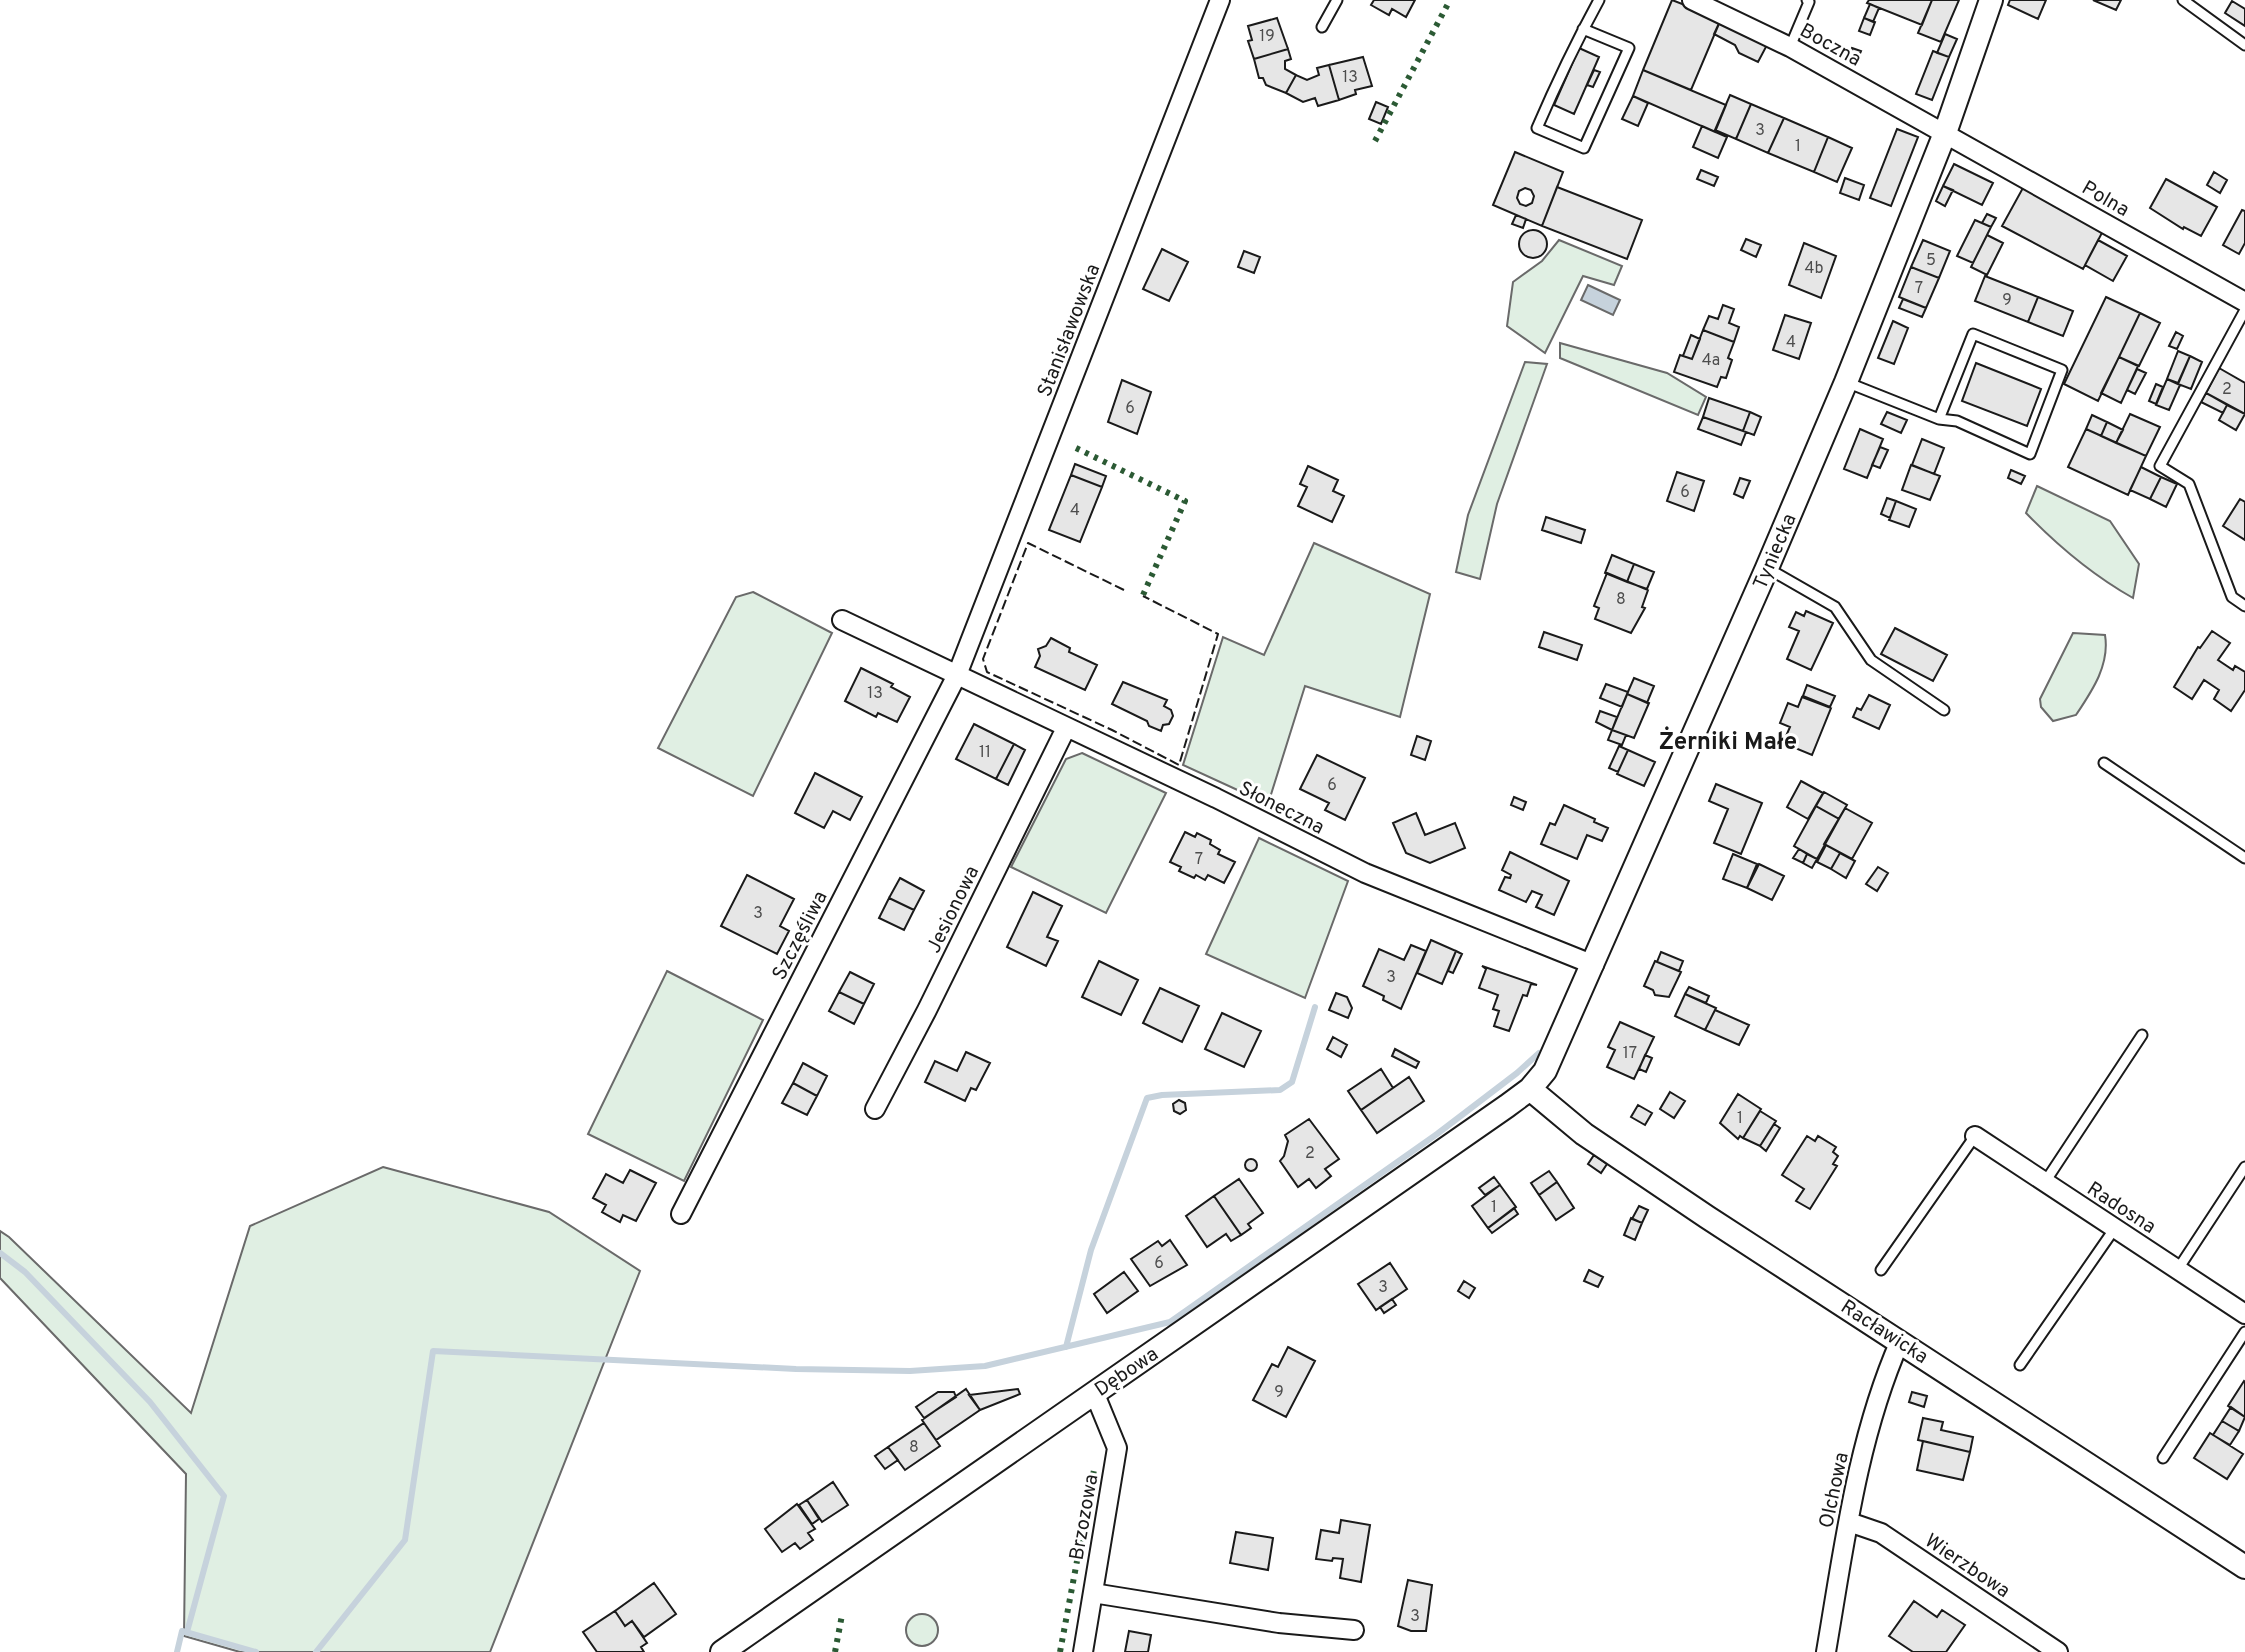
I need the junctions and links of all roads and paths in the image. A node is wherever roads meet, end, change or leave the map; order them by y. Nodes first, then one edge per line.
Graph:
1 (1220, 0) edge
2 (1337, 0) edge
3 (1599, 0) edge
4 (1692, 0) edge
5 (1807, 0) edge
6 (1991, 0) edge
7 (2183, 0) edge
8 (1322, 27) dead end
9 (1583, 29) junction
10 (2245, 45) edge
11 (1790, 47) junction
12 (1945, 133) junction
13 (2245, 302) edge
14 (2245, 310) edge
15 (1846, 382) junction
16 (1939, 419) junction
17 (1767, 568) junction
18 (2245, 606) edge
19 (842, 620) dead end
20 (957, 675) junction
21 (1944, 710) dead end
22 (1066, 728) junction
23 (2104, 763) dead end
24 (2245, 858) edge
25 (1594, 965) junction
26 (2142, 1035) dead end
27 (1530, 1089) junction
28 (875, 1109) dead end
29 (1975, 1136) joint
30 (2245, 1167) edge
31 (2045, 1182) junction
32 (681, 1214) dead end
33 (2115, 1228) junction
34 (2178, 1269) junction
35 (1881, 1270) dead end
36 (2245, 1314) edge
37 (2245, 1332) edge
38 (1900, 1341) junction
39 (2020, 1365) dead end
40 (1094, 1392) junction
41 (2163, 1458) dead end
42 (1849, 1522) junction
43 (2245, 1567) edge
44 (1093, 1593) junction
45 (1354, 1630) dead end
46 (722, 1652) edge
47 (1083, 1652) edge
48 (1826, 1652) edge
49 (2058, 1652) edge

1 - 20 street, Stanisławowska
2 - 8 lane
3 - 9 lane
4 - 11 street, Boczna
5 - 11 lane
6 - 12 street, Tyniecka
7 - 10 lane
9 - 9 lane
11 - 12 street, Boczna
12 - 13 street, Polna
12 - 15 street, Tyniecka
14 - 18 lane
15 - 16 lane
15 - 17 street, Tyniecka
16 - 16 lane
17 - 21 lane
17 - 25 street, Tyniecka
19 - 20 street, Słoneczna
20 - 22 street, Słoneczna
20 - 32 street, Szczęśliwa
22 - 25 street, Słoneczna
22 - 28 street, Jesionowa
23 - 24 lane
25 - 27 street, Tyniecka
26 - 31 lane
27 - 38 street, Racławicka
27 - 40 street, Dębowa
29 - 31 street, Radosna
29 - 35 lane
30 - 34 lane
31 - 33 street, Radosna
33 - 34 street, Radosna
33 - 39 lane
34 - 36 street, Radosna
37 - 41 lane
38 - 42 street, Olchowa
38 - 43 street, Racławicka
40 - 44 street, Brzozowa
40 - 46 street, Dębowa
42 - 48 street, Olchowa
42 - 49 street, Wierzbowa
44 - 45 street
44 - 47 street, Brzozowa

